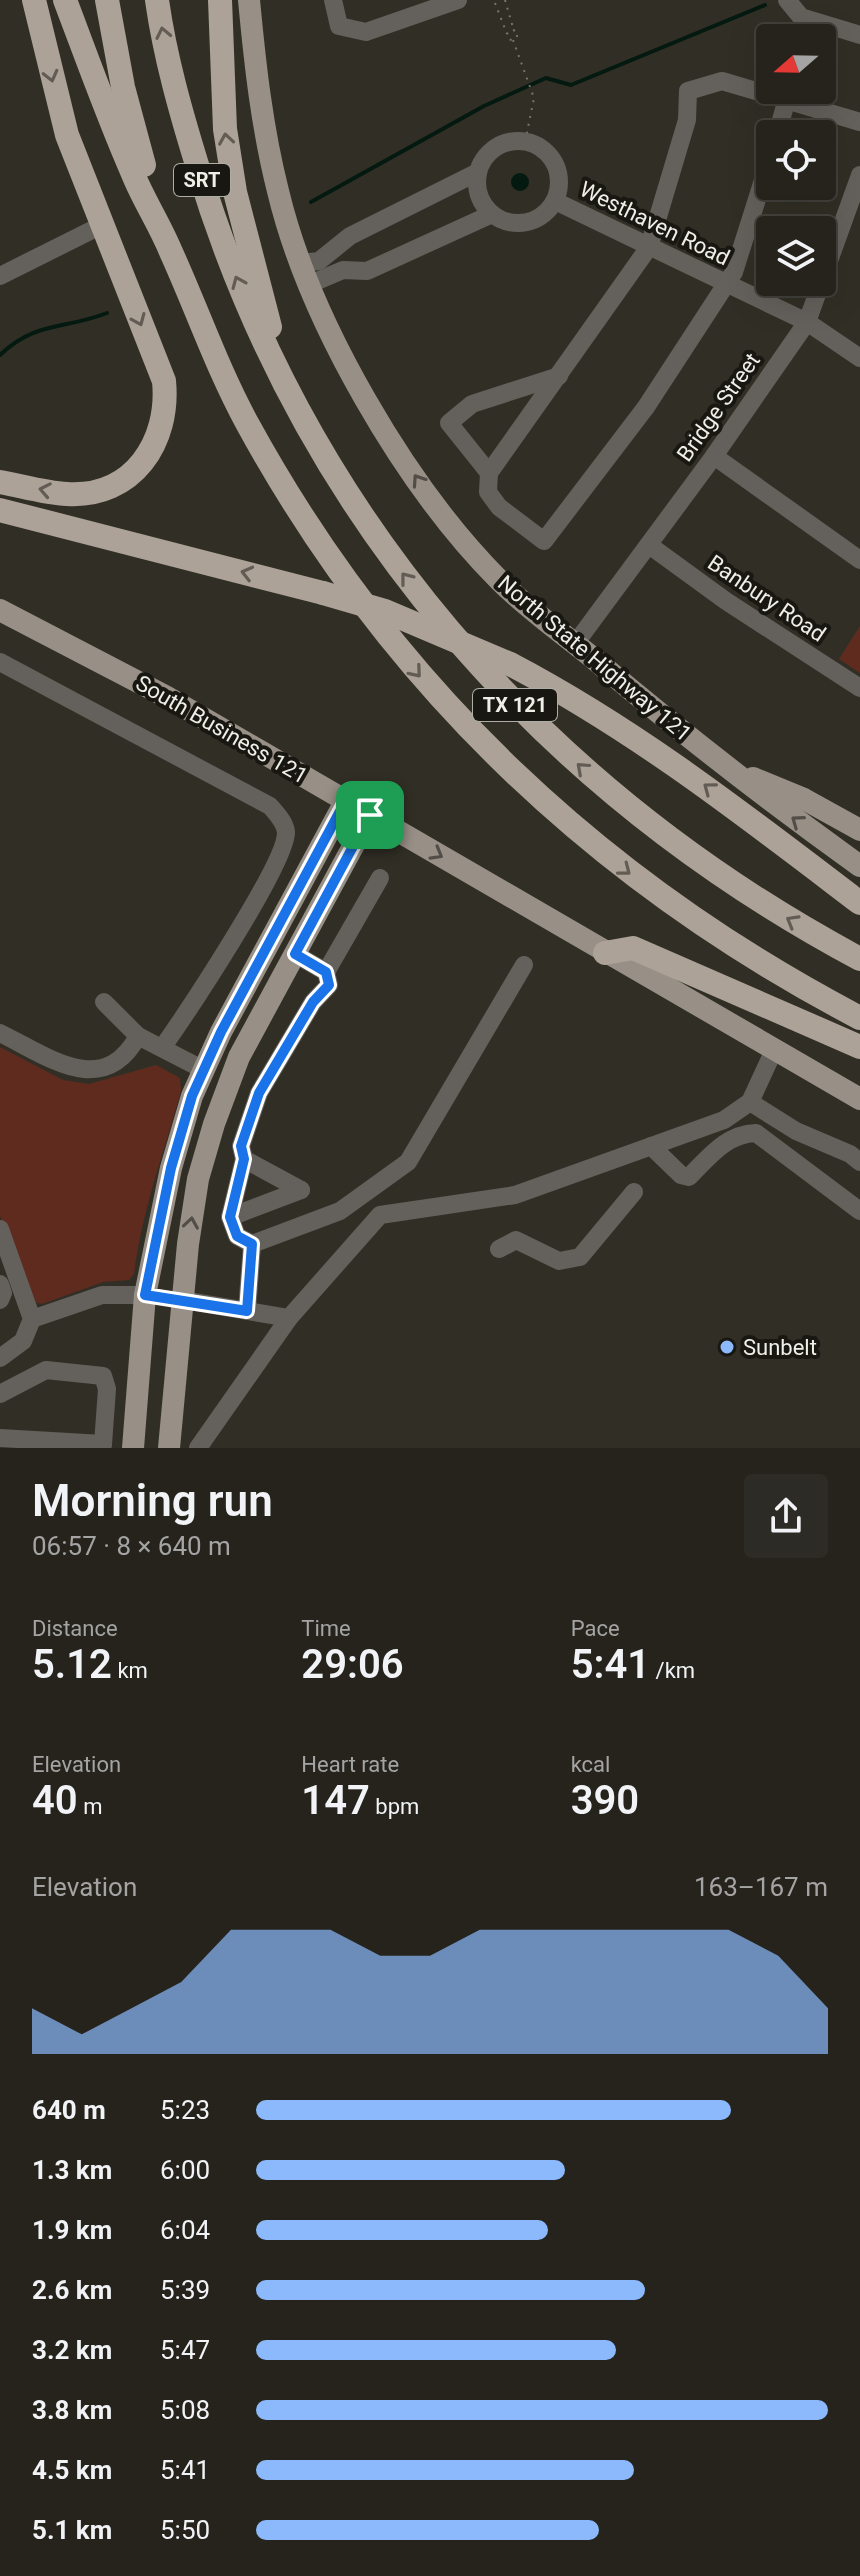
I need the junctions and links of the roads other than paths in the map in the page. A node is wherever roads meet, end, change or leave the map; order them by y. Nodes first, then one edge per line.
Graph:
1 (34, 0) edge
2 (65, 0) edge
3 (107, 0) edge
4 (157, 0) edge
5 (220, 0) edge
6 (249, 0) edge
7 (333, 0) edge
8 (458, 0) edge
9 (787, 0) edge
10 (860, 35) edge
11 (756, 90) edge
12 (803, 104) edge
13 (860, 122) edge
14 (478, 172) junction
15 (860, 175) edge
16 (757, 200) edge
17 (555, 201) junction
18 (492, 214) junction
19 (100, 226) junction
20 (649, 247) junction
21 (172, 253) junction
22 (306, 273) junction
23 (0, 276) edge
24 (727, 284) junction
25 (807, 322) junction
26 (269, 354) junction
27 (860, 358) edge
28 (559, 376) junction
29 (714, 456) junction
30 (489, 473) junction
31 (0, 482) edge
32 (0, 510) edge
33 (649, 545) junction
34 (860, 560) edge
35 (0, 610) edge
36 (575, 644) junction
37 (0, 662) edge
38 (860, 688) edge
39 (726, 766) junction
40 (346, 800) junction
41 (370, 815) junction
42 (860, 830) edge
43 (860, 866) edge
44 (380, 878) dead end
45 (860, 903) edge
46 (605, 953) junction
47 (295, 954) junction
48 (860, 959) edge
49 (524, 965) dead end
50 (326, 972) junction
51 (104, 1002) dead end
52 (860, 1018) edge
53 (0, 1033) edge
54 (138, 1036) junction
55 (860, 1047) edge
56 (162, 1048) junction
57 (774, 1050) junction
58 (204, 1070) junction
59 (827, 1082) junction
60 (860, 1099) edge
61 (750, 1102) junction
62 (860, 1112) edge
63 (651, 1146) junction
64 (244, 1159) junction
65 (860, 1162) edge
66 (265, 1170) junction
67 (239, 1181) junction
68 (634, 1192) dead end
69 (860, 1211) edge
70 (230, 1217) junction
71 (0, 1229) edge
72 (252, 1244) junction
73 (499, 1249) dead end
74 (0, 1284) edge
75 (145, 1295) junction
76 (0, 1300) edge
77 (183, 1300) junction
78 (247, 1311) junction
79 (289, 1318) junction
80 (32, 1319) junction
81 (0, 1358) edge
82 (0, 1394) edge
83 (0, 1438) edge
84 (102, 1446) edge
85 (133, 1448) edge
86 (169, 1448) edge
87 (198, 1448) edge

1 -> 19 highway
2 - 21 highway
3 - 21 highway, SRT
26 -> 4 highway, SRT
26 -> 5 highway
6 - 22 main road, North State Highway 121
7 - 8 street
9 - 10 street
11 - 20 street
12 - 13 street
14 - 17 street, Westhaven Road
14 - 18 street
14 - 22 street
15 - 25 street, Bridge Street
16 - 24 street
17 - 18 street, Westhaven Road
17 - 20 street, Westhaven Road
18 - 22 street
19 - 23 street
19 -> 31 highway
20 - 24 street, Westhaven Road
20 - 28 street
21 -> 52 highway, TX 121
36 -> 22 main road, North State Highway 121
24 - 25 street, Westhaven Road
24 - 30 street
25 - 27 street, Westhaven Road
25 - 29 street, Bridge Street
48 -> 26 highway, TX 121
28 - 30 street
28 - 30 street
29 - 33 street, Bridge Street
29 - 34 street
45 -> 32 highway, bridge
33 - 36 street, Bridge Street
33 - 38 street, Banbury Road
35 - 40 main road, South Business 121
36 - 39 main road, North State Highway 121
37 - 56 street
39 - 42 main road
43 -> 39 main road, North State Highway 121
40 - 41 main road, South Business 121
40 - 58 main road
41 -> 46 main road, South Business 121
41 - 47 main road
44 - 50 street
46 - 55 highway
46 - 57 main road, South Business 121
47 - 50 street
77 -> 47 main road
49 - 72 street
50 - 64 street
51 - 54 street
53 - 54 street
54 - 56 street
56 - 58 street
57 - 59 main road, South Business 121
57 - 61 street
58 - 75 main road
59 - 60 main road
59 - 62 main road
61 - 63 street
61 - 65 street
63 - 69 street
63 - 79 street
64 - 66 street
64 - 67 street
66 - 67 street
66 - 70 street
67 - 70 street
68 - 73 street
70 - 72 street
71 - 80 street
72 - 78 street
74 - 76 street
75 - 77 main road
75 - 80 street
75 - 85 main road
77 - 78 street
77 - 86 main road
78 - 79 street
79 - 87 street
80 - 81 street
82 - 84 street
83 - 84 street

